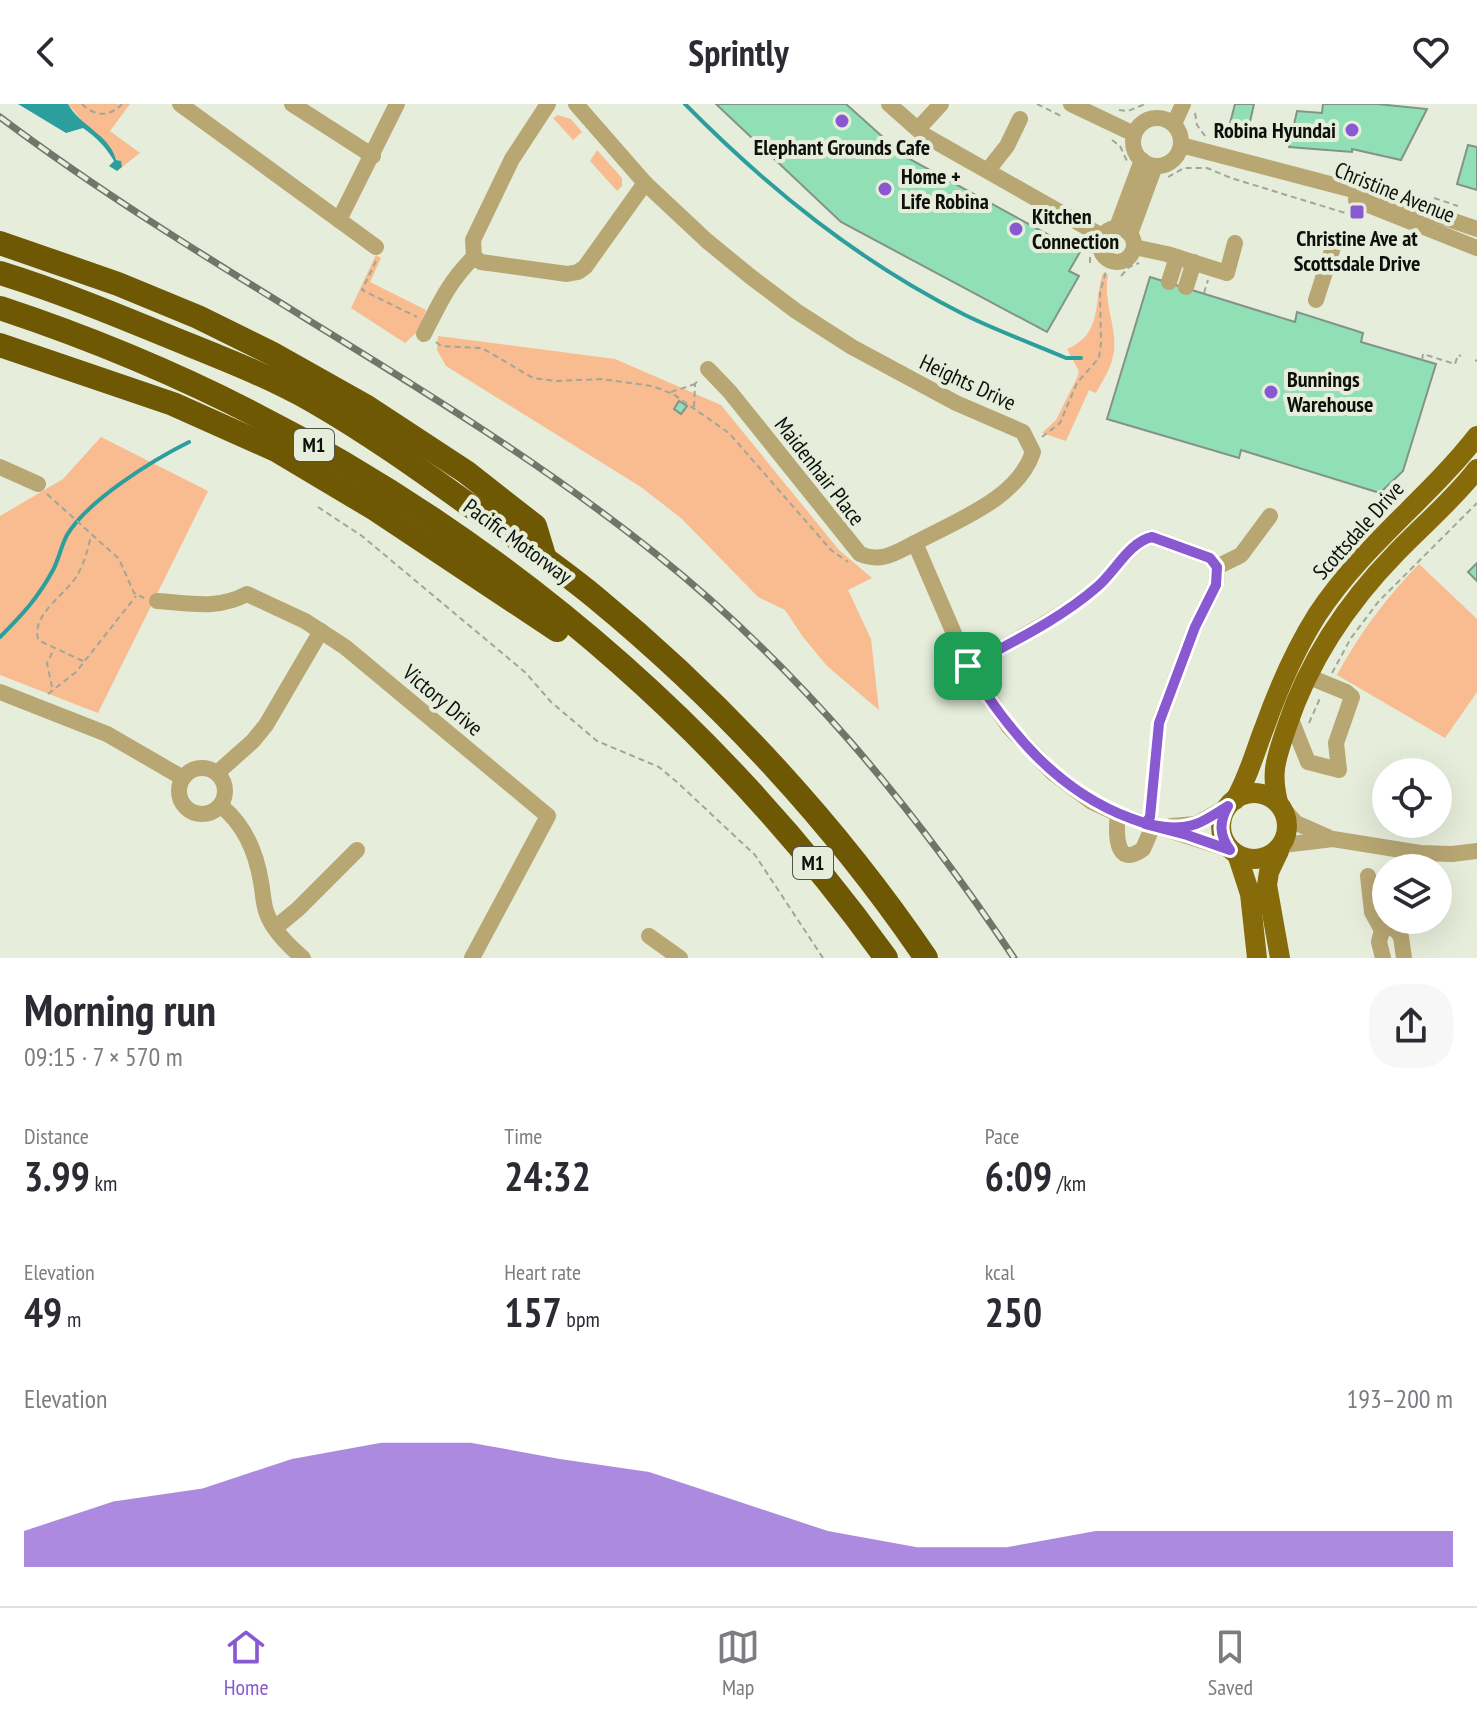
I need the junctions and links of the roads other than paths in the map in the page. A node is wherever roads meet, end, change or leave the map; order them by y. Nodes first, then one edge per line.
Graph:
1 (180, 104) edge
2 (292, 104) edge
3 (397, 104) edge
4 (548, 104) edge
5 (576, 104) edge
6 (889, 104) edge
7 (941, 104) edge
8 (1071, 104) edge
9 (1183, 104) edge
10 (1159, 111) edge
11 (1020, 119) dead end
12 (1174, 124) junction
13 (918, 129) junction
14 (1134, 134) junction
15 (1181, 145) junction
16 (373, 156) junction
17 (1146, 169) junction
18 (988, 170) junction
19 (1296, 176) junction
20 (645, 183) junction
21 (339, 220) junction
22 (1477, 229) edge
23 (1114, 238) junction
24 (1335, 241) dead end
25 (0, 243) edge
26 (1235, 243) dead end
27 (376, 247) road end
28 (1477, 248) edge
29 (474, 257) junction
30 (1177, 257) junction
31 (1194, 262) junction
32 (0, 273) edge
33 (1169, 282) dead end
34 (1186, 287) dead end
35 (1316, 300) dead end
36 (0, 308) edge
37 (428, 329) road end
38 (0, 345) edge
39 (708, 369) road end
40 (1477, 436) edge
41 (0, 467) edge
42 (1477, 469) edge
43 (38, 484) road end
44 (1270, 516) dead end
45 (915, 543) junction
46 (545, 559) junction
47 (1217, 567) junction
48 (157, 601) road end
49 (321, 631) junction
50 (595, 641) junction
51 (968, 666) junction
52 (1307, 676) junction
53 (0, 692) edge
54 (1290, 717) junction
55 (1159, 723) road end
56 (217, 773) junction
57 (183, 778) junction
58 (1231, 803) junction
59 (221, 806) junction
60 (1281, 806) junction
61 (1118, 814) junction
62 (1149, 825) junction
63 (1333, 839) junction
64 (1281, 848) junction
65 (357, 850) dead end
66 (1477, 851) edge
67 (1234, 854) junction
68 (1368, 876) dead end
69 (1372, 912) edge
70 (275, 928) junction
71 (1381, 934) edge
72 (1400, 934) edge
73 (649, 936) dead end
74 (303, 958) edge
75 (472, 958) edge
76 (680, 958) edge
77 (886, 958) edge
78 (926, 958) edge
79 (1257, 958) edge
80 (1280, 958) edge
81 (1383, 958) edge
82 (1404, 958) edge

1 - 21 street
2 - 16 street
3 - 16 street
4 - 29 street
5 - 20 street, Heights Drive
6 - 13 street
7 - 13 street
8 - 14 street
9 - 12 street
10 - 12 street
10 - 14 street
11 - 18 street
12 - 15 street
13 - 18 street
14 - 17 street
15 - 17 street
15 - 19 street, Christine Avenue
16 - 21 street
17 - 23 street
18 - 23 street
19 - 22 street, Christine Avenue
19 - 28 street, Christine Avenue
20 - 29 street
20 - 45 street, Heights Drive
21 - 27 street
23 - 30 street
24 - 35 street
25 - 46 highway
26 - 31 street
29 - 37 street
30 - 31 street
30 - 33 street
31 - 34 street
32 - 46 highway, Pacific Motorway / M1
36 - 50 highway, Pacific Motorway / M1
38 - 50 highway
39 - 45 street, Maidenhair Place
40 - 58 main road, Scottsdale Drive
41 - 43 street
42 - 52 main road, Scottsdale Drive
44 - 47 street
45 - 51 street
46 - 78 highway, Pacific Motorway / M1
47 - 51 street
47 - 55 street
48 - 49 street
49 - 56 street
49 - 75 street, Victory Drive
50 - 77 highway, Pacific Motorway / M1
51 - 61 street
52 - 54 main road, Scottsdale Drive
52 - 54 street
53 - 57 street
54 - 60 main road, Scottsdale Drive
56 - 57 street
56 - 59 street
57 - 59 street
58 - 60 main road
58 - 62 street
58 - 67 main road
59 - 70 street
60 - 63 street
60 - 64 main road
61 - 62 street
61 - 62 street
62 - 67 street
63 - 64 street
63 - 66 street
64 - 67 main road
64 - 80 main road
65 - 70 street
67 - 79 main road
68 - 69 street
70 - 74 street
71 - 81 street
72 - 82 street
73 - 76 street

